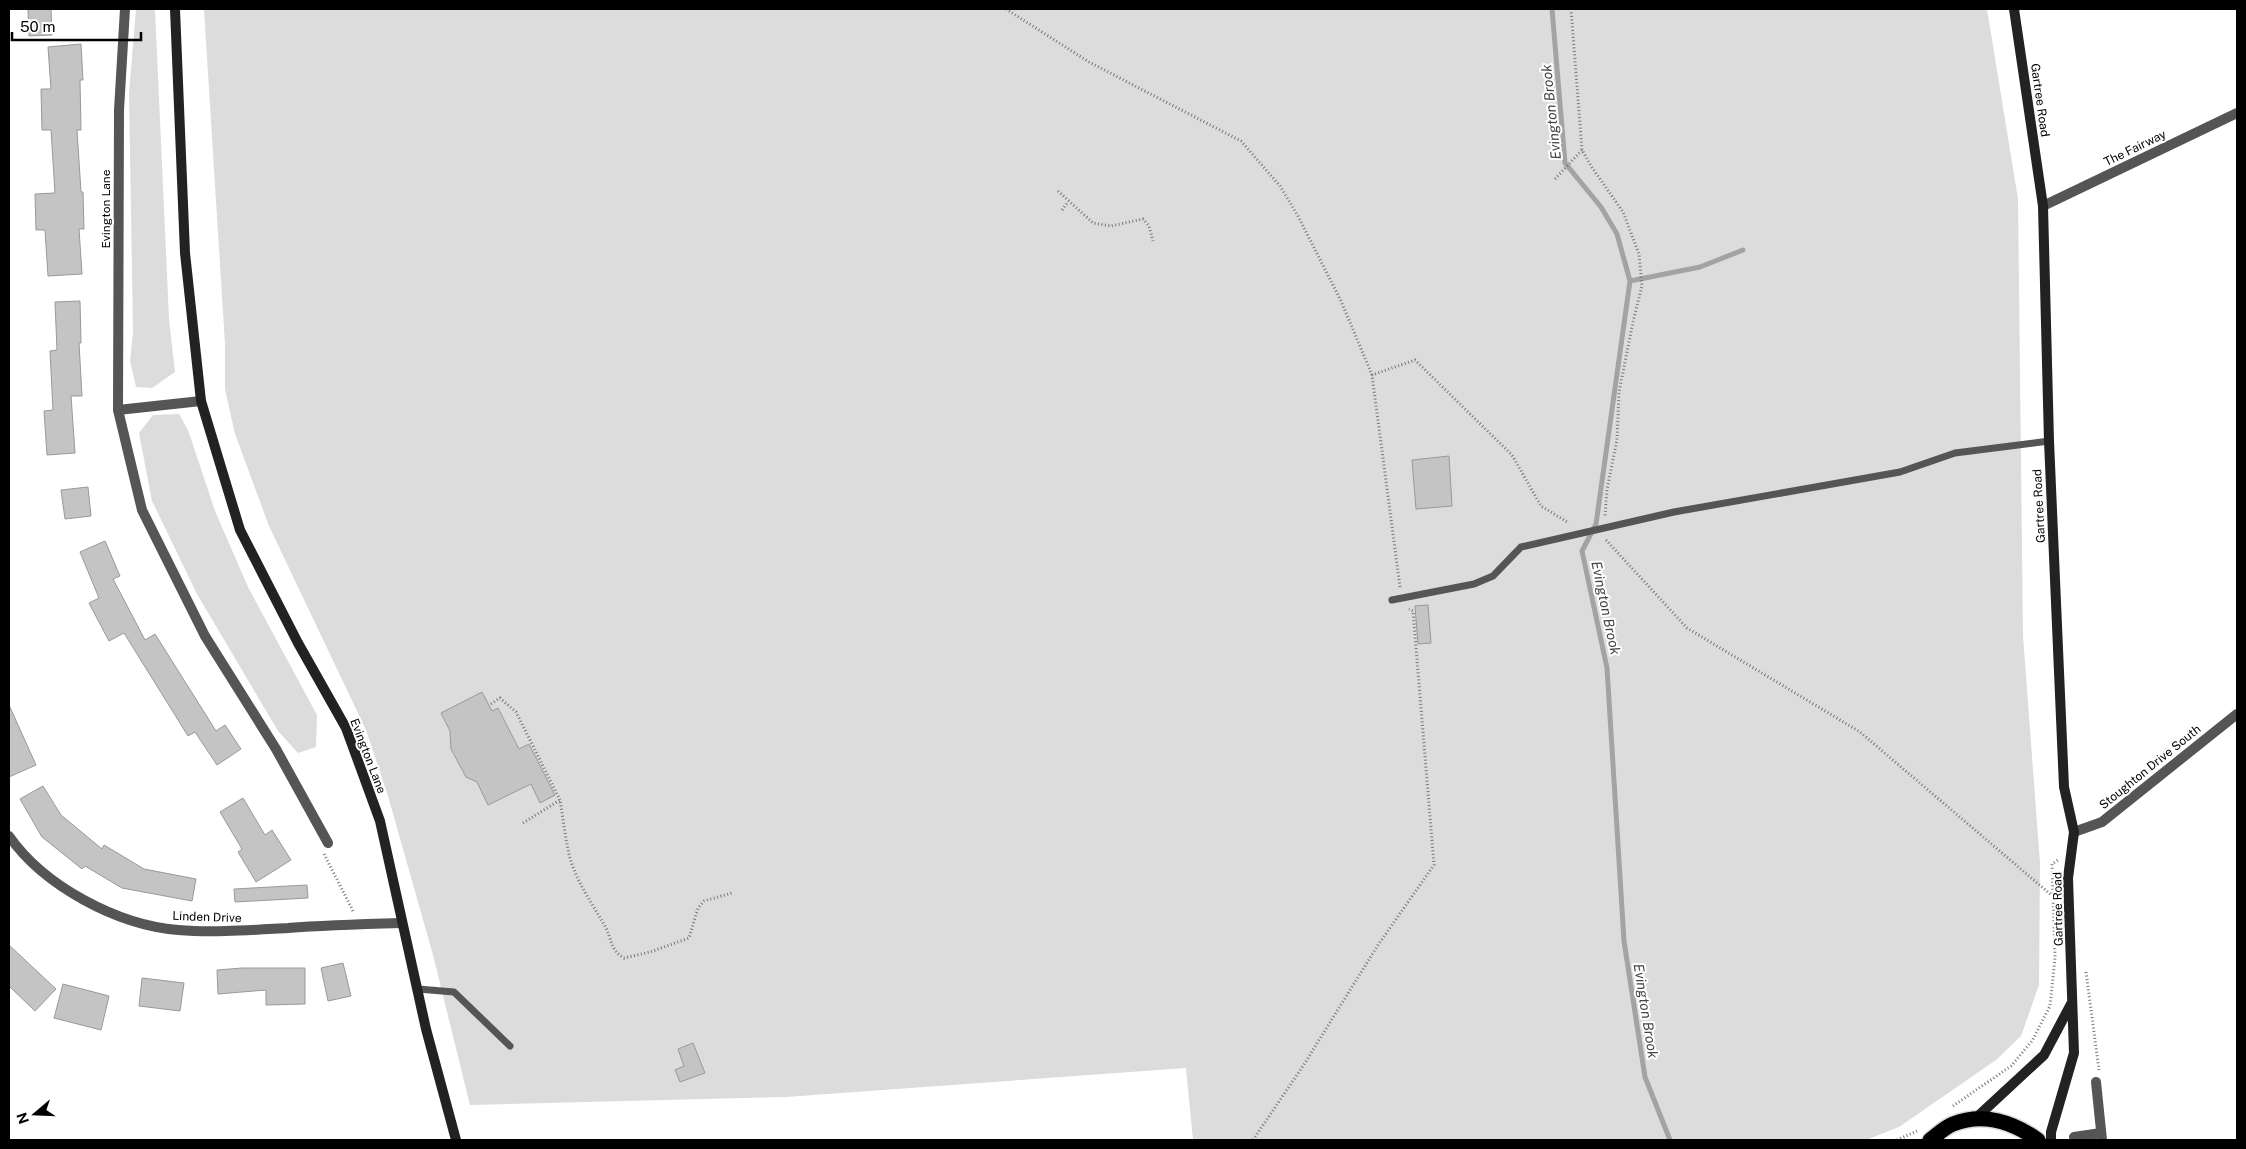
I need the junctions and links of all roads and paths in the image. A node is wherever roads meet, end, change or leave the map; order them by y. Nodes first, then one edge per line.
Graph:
1 (124, 9) edge
2 (175, 9) edge
3 (1006, 9) edge
4 (1571, 9) edge
5 (2014, 9) edge
6 (2237, 113) edge
7 (1582, 150) junction
8 (1555, 180) dead end
9 (1058, 191) dead end
10 (1068, 202) junction
11 (2043, 206) junction
12 (1062, 210) dead end
13 (1153, 241) dead end
14 (1372, 375) junction
15 (201, 401) junction
16 (118, 410) junction
17 (2049, 441) junction
18 (1601, 530) junction
19 (1584, 532) junction
20 (1392, 600) junction
21 (492, 704) dead end
22 (2237, 714) edge
23 (560, 800) junction
24 (523, 823) dead end
25 (2074, 832) junction
26 (9, 836) edge
27 (328, 842) joint
28 (2072, 850) junction
29 (732, 894) dead end
30 (2053, 897) junction
31 (2070, 911) junction
32 (402, 922) junction
33 (360, 924) junction
34 (2086, 971) dead end
35 (418, 989) junction
36 (2072, 1003) junction
37 (510, 1046) dead end
38 (2096, 1082) joint
39 (1948, 1110) dead end
40 (1976, 1118) junction
41 (1923, 1126) dead end
42 (2074, 1137) dead end
43 (2102, 1137) edge
44 (456, 1140) edge
45 (1253, 1140) edge
46 (1897, 1140) edge
47 (1930, 1140) edge
48 (2038, 1140) edge
49 (2051, 1140) edge

1 - 16 street, Evington Lane
2 - 15 main road, Evington Lane
3 - 14 path
4 - 7 path
5 - 11 main road, Gartree Road
6 - 11 street, The Fairway
7 - 8 path
7 - 18 path
9 - 10 path
10 - 12 path
10 - 13 path
11 - 17 main road, Gartree Road
14 - 19 path
14 - 20 path
15 - 16 street
15 - 32 main road, Evington Lane
16 - 27 street, Evington Lane
17 - 18 lane
17 - 25 main road, Gartree Road
18 - 19 lane
18 - 30 path
19 - 20 lane
20 - 45 path
21 - 23 path
22 - 25 street, Stoughton Drive South
23 - 24 path
23 - 29 path
25 - 28 main road, Gartree Road
26 - 33 street, Linden Drive
27 - 33 path
28 - 30 path
28 - 31 main road, Gartree Road
30 - 31 path
30 - 39 path
31 - 36 main road, Gartree Road
32 - 33 street, Linden Drive
32 - 35 main road, Evington Lane
34 - 38 path
35 - 37 lane
35 - 44 main road, Evington Lane
36 - 40 main road, Gartree Road
36 - 49 main road, Gartree Road
38 - 43 street
40 - 47 highway
40 - 48 highway
41 - 46 path
42 - 43 street

